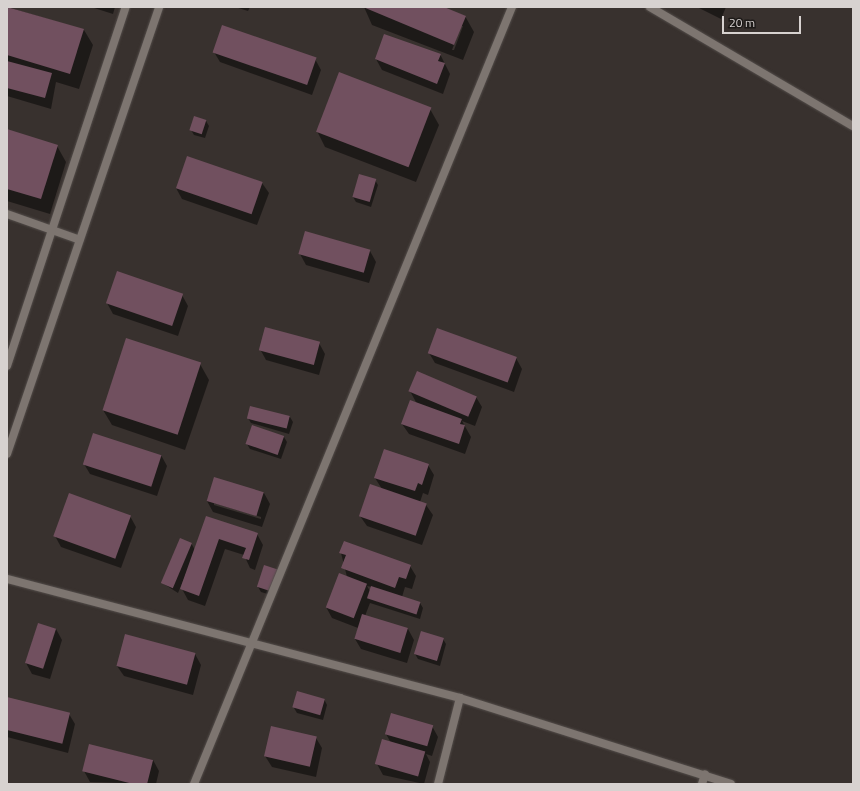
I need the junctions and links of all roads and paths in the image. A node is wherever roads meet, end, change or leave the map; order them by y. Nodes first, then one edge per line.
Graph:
1 (126, 7) edge
2 (159, 7) edge
3 (512, 7) edge
4 (650, 7) edge
5 (853, 126) edge
6 (7, 214) edge
7 (52, 230) junction
8 (80, 240) junction
9 (7, 366) edge
10 (7, 454) edge
11 (7, 579) edge
12 (253, 643) junction
13 (460, 698) junction
14 (705, 774) junction
15 (194, 784) edge
16 (438, 784) edge
17 (702, 784) edge
18 (731, 784) edge

1 - 7 street
2 - 8 street
3 - 12 street
4 - 5 street
6 - 7 street
7 - 8 street
7 - 9 street
8 - 10 street
11 - 12 street
12 - 13 street
12 - 15 street
13 - 14 street
13 - 16 street
14 - 17 street
14 - 18 street

